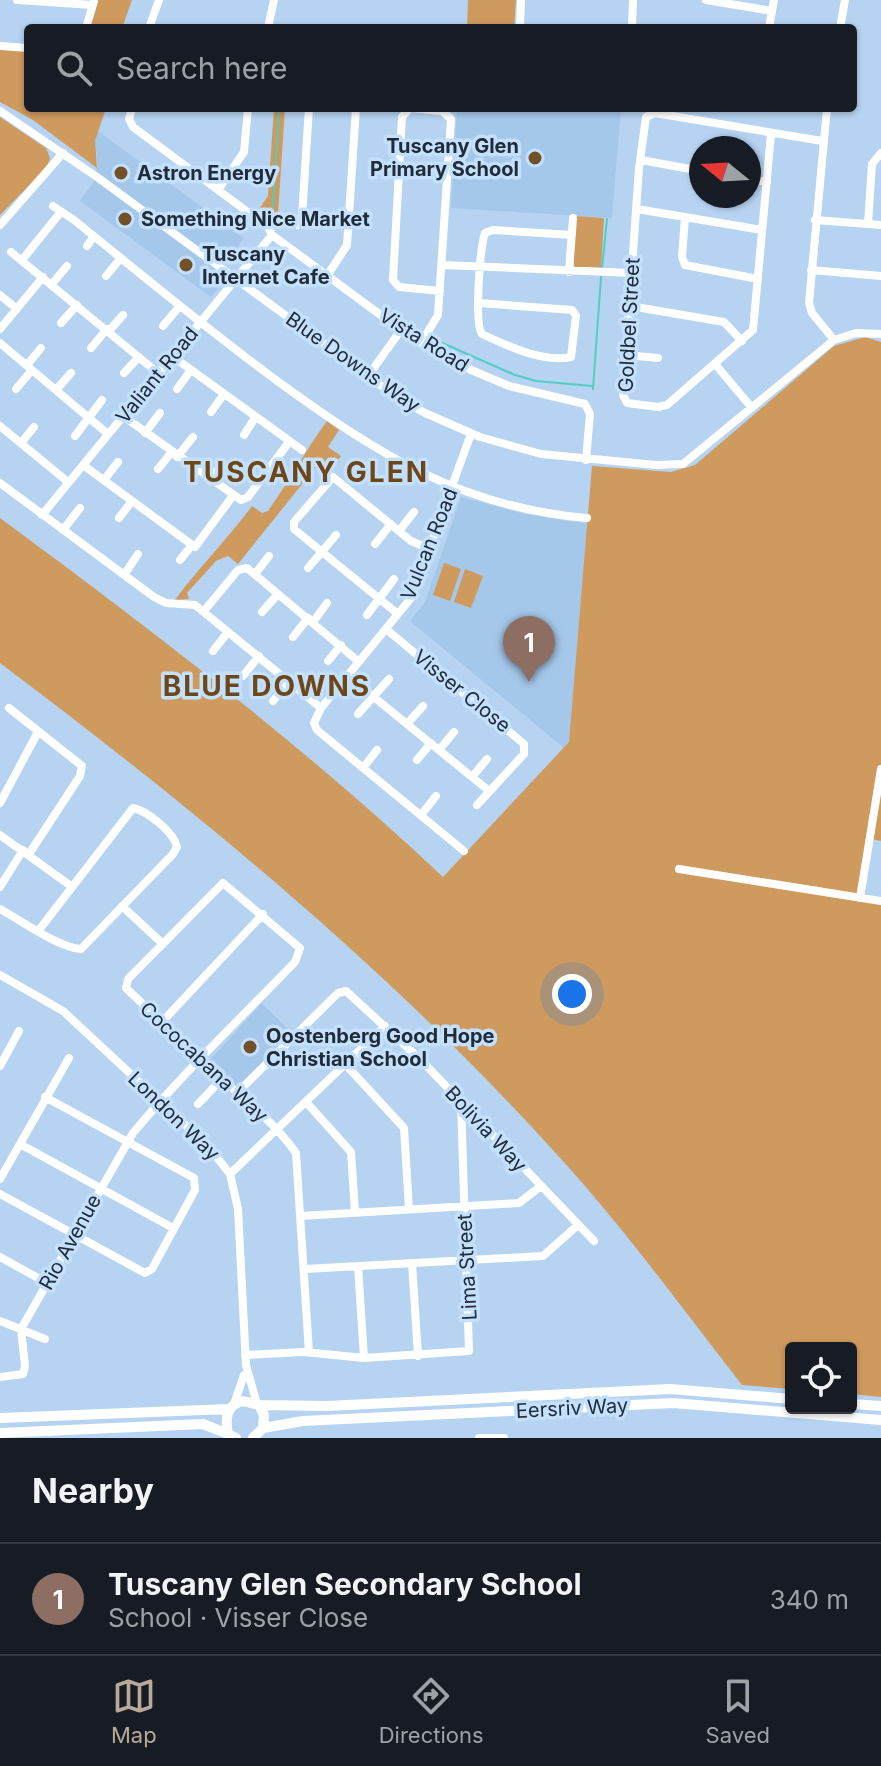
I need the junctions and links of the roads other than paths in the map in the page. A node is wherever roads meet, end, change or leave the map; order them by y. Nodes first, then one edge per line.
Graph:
1 (17, 0) edge
2 (159, 0) edge
3 (264, 0) edge
4 (274, 0) edge
5 (521, 0) edge
6 (633, 0) edge
7 (706, 0) edge
8 (774, 0) edge
9 (845, 0) edge
10 (94, 2) edge
11 (772, 11) junction
12 (87, 24) edge
13 (150, 24) edge
14 (269, 24) edge
15 (520, 24) edge
16 (632, 24) edge
17 (770, 24) edge
18 (841, 24) edge
19 (0, 46) edge
20 (24, 48) edge
21 (0, 111) edge
22 (131, 112) edge
23 (248, 112) edge
24 (309, 112) edge
25 (356, 112) edge
26 (406, 112) edge
27 (435, 112) edge
28 (826, 112) edge
29 (771, 134) junction
30 (822, 141) junction
31 (63, 153) junction
32 (881, 153) edge
33 (641, 160) junction
34 (689, 169) edge
35 (761, 181) edge
36 (767, 182) junction
37 (218, 190) junction
38 (53, 206) dead end
39 (637, 209) junction
40 (60, 213) junction
41 (685, 217) junction
42 (573, 218) dead end
43 (348, 219) junction
44 (815, 220) junction
45 (868, 224) junction
46 (0, 225) edge
47 (881, 225) edge
48 (762, 230) junction
49 (272, 235) junction
50 (572, 235) junction
51 (94, 236) junction
52 (87, 246) dead end
53 (11, 252) dead end
54 (121, 258) junction
55 (22, 260) junction
56 (442, 265) junction
57 (67, 266) dead end
58 (481, 267) junction
59 (811, 270) junction
60 (569, 272) junction
61 (632, 273) junction
62 (106, 276) dead end
63 (327, 276) junction
64 (881, 276) edge
65 (43, 277) junction
66 (235, 279) junction
67 (758, 279) junction
68 (52, 284) junction
69 (440, 291) junction
70 (0, 295) edge
71 (479, 303) junction
72 (77, 305) junction
73 (630, 306) junction
74 (178, 308) junction
75 (17, 309) junction
76 (123, 315) dead end
77 (61, 323) dead end
78 (198, 324) junction
79 (163, 326) dead end
80 (0, 329) edge
81 (108, 330) junction
82 (401, 330) junction
83 (881, 334) edge
84 (834, 340) junction
85 (742, 341) junction
86 (0, 343) edge
87 (421, 343) junction
88 (41, 348) dead end
89 (91, 348) dead end
90 (626, 355) junction
91 (172, 356) junction
92 (139, 357) junction
93 (658, 358) dead end
94 (715, 364) junction
95 (29, 368) junction
96 (191, 370) junction
97 (71, 373) dead end
98 (124, 373) dead end
99 (158, 373) junction
100 (368, 376) junction
101 (16, 389) dead end
102 (177, 389) dead end
103 (56, 390) junction
104 (224, 394) junction
105 (102, 400) dead end
106 (752, 408) junction
107 (211, 412) dead end
108 (160, 413) dead end
109 (123, 416) junction
110 (255, 418) junction
111 (88, 419) junction
112 (0, 426) edge
113 (34, 427) dead end
114 (145, 433) junction
115 (108, 434) junction
116 (471, 434) junction
117 (244, 435) dead end
118 (75, 436) dead end
119 (193, 437) dead end
120 (289, 442) junction
121 (21, 443) junction
122 (302, 450) dead end
123 (174, 455) junction
124 (586, 460) junction
125 (118, 462) dead end
126 (222, 463) dead end
127 (83, 465) junction
128 (158, 469) dead end
129 (104, 480) junction
130 (210, 481) junction
131 (68, 482) junction
132 (0, 483) edge
133 (452, 487) junction
134 (232, 497) junction
135 (132, 501) junction
136 (80, 508) dead end
137 (414, 512) dead end
138 (42, 515) junction
139 (119, 518) dead end
140 (587, 518) dead end
141 (395, 527) junction
142 (63, 530) junction
143 (336, 535) dead end
144 (375, 544) dead end
145 (192, 545) junction
146 (430, 549) junction
147 (322, 551) junction
148 (138, 554) dead end
149 (269, 556) dead end
150 (180, 560) dead end
151 (308, 568) dead end
152 (255, 574) junction
153 (124, 575) junction
154 (394, 579) dead end
155 (278, 594) junction
156 (378, 599) junction
157 (327, 603) dead end
158 (204, 611) junction
159 (262, 612) dead end
160 (398, 614) junction
161 (367, 615) dead end
162 (310, 620) junction
163 (386, 629) junction
164 (228, 632) junction
165 (293, 637) dead end
166 (341, 645) junction
167 (213, 651) dead end
168 (259, 656) junction
169 (328, 661) dead end
170 (359, 662) junction
171 (243, 676) dead end
172 (348, 676) junction
173 (389, 679) dead end
174 (289, 682) junction
175 (373, 696) junction
176 (273, 701) dead end
177 (423, 706) dead end
178 (9, 708) dead end
179 (321, 708) junction
180 (358, 714) dead end
181 (407, 724) junction
182 (38, 732) junction
183 (454, 732) dead end
184 (431, 743) junction
185 (377, 750) dead end
186 (439, 750) junction
187 (487, 759) dead end
188 (417, 760) dead end
189 (363, 768) junction
190 (881, 769) edge
191 (472, 777) junction
192 (488, 790) junction
193 (436, 796) dead end
194 (0, 803) edge
195 (477, 805) dead end
196 (421, 815) junction
197 (0, 835) edge
198 (464, 851) dead end
199 (26, 852) junction
200 (679, 869) dead end
201 (71, 886) junction
202 (0, 887) edge
203 (860, 898) junction
204 (881, 901) edge
205 (122, 906) junction
206 (0, 909) edge
207 (263, 914) junction
208 (39, 930) junction
209 (163, 944) junction
210 (300, 948) joint
211 (0, 975) edge
212 (162, 1022) junction
213 (385, 1026) junction
214 (19, 1031) dead end
215 (69, 1058) dead end
216 (202, 1060) junction
217 (346, 1065) junction
218 (0, 1066) edge
219 (222, 1079) junction
220 (237, 1093) junction
221 (45, 1097) junction
222 (306, 1102) junction
223 (162, 1103) junction
224 (461, 1103) junction
225 (198, 1104) dead end
226 (276, 1129) junction
227 (128, 1141) junction
228 (20, 1144) junction
229 (230, 1174) junction
230 (1, 1176) edge
231 (541, 1186) junction
232 (100, 1188) junction
233 (0, 1194) edge
234 (464, 1206) junction
235 (409, 1209) junction
236 (355, 1212) junction
237 (301, 1216) junction
238 (578, 1225) junction
239 (173, 1228) junction
240 (74, 1235) junction
241 (594, 1241) dead end
242 (0, 1257) edge
243 (467, 1260) junction
244 (412, 1263) junction
245 (358, 1266) junction
246 (305, 1269) junction
247 (47, 1283) junction
248 (0, 1321) edge
249 (21, 1329) junction
250 (45, 1339) dead end
251 (309, 1353) junction
252 (418, 1356) junction
253 (364, 1358) junction
254 (246, 1360) junction
255 (0, 1377) edge
256 (785, 1399) edge
257 (857, 1404) edge
258 (258, 1405) junction
259 (232, 1406) junction
260 (881, 1406) edge
261 (0, 1418) edge
262 (881, 1420) edge
263 (0, 1433) edge
264 (260, 1434) edge
265 (232, 1436) edge
266 (479, 1438) edge
267 (504, 1438) edge

1 - 10 street
2 - 13 street
3 - 4 street
4 - 14 street
5 - 15 street
6 - 16 street
7 - 11 street
8 - 11 street
9 - 18 street
10 - 12 street
11 - 17 street
19 - 20 street
21 - 31 street, Blue Downs Way
22 - 37 street, Vista Road
23 - 37 street
24 - 43 street
25 - 43 street
26 - 69 street
27 - 56 street
28 - 30 street
29 - 30 street, Goldbel Street
29 - 33 street, Goldbel Street
29 - 36 street, Goldbel Street
30 - 44 street
31 - 46 street
31 - 66 street, Blue Downs Way
32 - 45 street
33 - 34 street
33 - 39 street, Goldbel Street
35 - 36 street
36 - 48 street, Goldbel Street
37 - 49 street, Vista Road
38 - 40 street
39 - 41 street
39 - 61 street, Goldbel Street
40 - 51 street
40 - 55 street
41 - 48 street
41 - 67 street
42 - 50 street
43 - 63 street
44 - 45 street
44 - 59 street
45 - 47 street
48 - 67 street, Goldbel Street
49 - 63 street, Vista Road
49 - 66 street, Valiant Road
50 - 58 street
50 - 60 street
51 - 52 street
51 - 54 street
53 - 55 street
54 - 62 street
54 - 74 street
55 - 65 street
56 - 58 street
56 - 69 street
57 - 68 street
58 - 60 street
58 - 71 street
59 - 64 street
59 - 84 street
60 - 61 street
61 - 73 street, Goldbel Street
63 - 82 street, Vista Road
65 - 68 street
65 - 75 street
66 - 78 street, Valiant Road
66 - 100 street, Blue Downs Way
67 - 85 street, Goldbel Street
68 - 72 street
69 - 87 street
70 - 75 street
71 - 71 street
72 - 77 street
72 - 81 street
73 - 85 street
73 - 90 street, Goldbel Street
74 - 78 street
74 - 79 street
75 - 80 street
76 - 81 street
78 - 91 street, Valiant Road
78 - 133 street
81 - 89 street
81 - 92 street
82 - 87 street, Vista Road
82 - 100 street
83 - 84 street
84 - 106 street, Blue Downs Way
85 - 94 street, Goldbel Street
86 - 95 street
87 - 124 street, Vista Road
88 - 95 street
90 - 93 street
90 - 94 street, Goldbel Street
91 - 96 street
91 - 99 street, Valiant Road
92 - 98 street
92 - 99 street
94 - 106 street
95 - 101 street
95 - 103 street
96 - 102 street
96 - 104 street
97 - 103 street
99 - 109 street, Valiant Road
100 - 116 street, Blue Downs Way
103 - 111 street
104 - 107 street
104 - 110 street
105 - 111 street
106 - 124 street, Blue Downs Way
108 - 114 street
109 - 114 street
109 - 115 street, Valiant Road
110 - 117 street
110 - 120 street
111 - 115 street
111 - 118 street
112 - 121 street
113 - 121 street
114 - 123 street
115 - 127 street, Valiant Road
116 - 124 street, Blue Downs Way
116 - 133 street, Vulcan Road
119 - 123 street
120 - 122 street
120 - 134 street
121 - 131 street
123 - 128 street
123 - 130 street
125 - 129 street
126 - 130 street
127 - 129 street
127 - 131 street, Valiant Road
129 - 135 street
130 - 134 street
131 - 138 street, Valiant Road
132 - 138 street
133 - 140 street
133 - 146 street, Vulcan Road
134 - 145 street
135 - 139 street
135 - 145 street
136 - 142 street
137 - 141 street
138 - 142 street
141 - 144 street
141 - 146 street
141 - 147 street
142 - 153 street
143 - 147 street
145 - 150 street
146 - 160 street, Vulcan Road
147 - 151 street
147 - 156 street
148 - 153 street
149 - 152 street
152 - 155 street
152 - 158 street
153 - 158 street
154 - 156 street
155 - 159 street
155 - 162 street
156 - 160 street
156 - 161 street
157 - 162 street
158 - 164 street
160 - 163 street, Vulcan Road
162 - 165 street
162 - 166 street
163 - 170 street, Vulcan Road
163 - 192 street, Visser Close
164 - 167 street
164 - 168 street
166 - 169 street
166 - 170 street
168 - 171 street
168 - 174 street
170 - 172 street, Vulcan Road
172 - 175 street
172 - 179 street, Vulcan Road
173 - 175 street, Visser Close
174 - 176 street
174 - 179 street
175 - 180 street, Visser Close
175 - 181 street
177 - 181 street, Visser Close
178 - 182 street
179 - 189 street, Vulcan Road
181 - 184 street
182 - 194 street
182 - 199 street
183 - 186 street, Visser Close
184 - 186 street
184 - 188 street
185 - 189 street
186 - 191 street
187 - 191 street, Visser Close
189 - 196 street
190 - 203 street
191 - 192 street
192 - 195 street, Visser Close
193 - 196 street
196 - 198 street
197 - 199 street
199 - 201 street
199 - 202 street
200 - 203 street
201 - 205 street
201 - 208 street
203 - 204 street
205 - 208 street
205 - 209 street
206 - 208 street
207 - 209 street, Cococabana Way
207 - 210 street, Cococabana Way
207 - 212 street
209 - 212 street, Cococabana Way
210 - 216 street, Rio Avenue
211 - 223 street, London Way
212 - 216 street, Cococabana Way
213 - 217 street
213 - 220 street, Bolivia Way
213 - 224 street, Bolivia Way
214 - 218 street
215 - 221 street
216 - 219 street, Cococabana Way
216 - 223 street, Rio Avenue
217 - 222 street
217 - 235 street
219 - 220 street, Cococabana Way
219 - 225 street
220 - 226 street, Cococabana Way
221 - 227 street
221 - 228 street
222 - 226 street
222 - 236 street
223 - 227 street, Rio Avenue
223 - 229 street, London Way
224 - 231 street, Bolivia Way
224 - 234 street, Lima Street
226 - 229 street
226 - 237 street, Cococabana Way
227 - 232 street, Rio Avenue
227 - 239 street
228 - 230 street
228 - 232 street
229 - 254 street, London Way
231 - 234 street
231 - 238 street, Bolivia Way
232 - 239 street
232 - 240 street, Rio Avenue
233 - 240 street
234 - 235 street
234 - 243 street, Lima Street
235 - 236 street
236 - 237 street
237 - 246 street, Cococabana Way
238 - 241 street, Bolivia Way
238 - 243 street
239 - 240 street
240 - 247 street, Rio Avenue
242 - 247 street
243 - 244 street
243 - 252 street, Lima Street
244 - 245 street
244 - 252 street
245 - 246 street
245 - 253 street
246 - 251 street, Cococabana Way
247 - 249 street, Rio Avenue
248 - 249 street
249 - 250 street
249 - 255 street
251 - 253 street, Lima Street
251 - 254 street, Lima Street
252 - 253 street, Lima Street
254 - 258 street, London Way
254 - 259 street, London Way
256 - 258 main road, Eersriv Way
257 - 260 main road
258 - 259 main road, Eersriv Way
258 - 264 main road
259 - 261 main road
259 - 265 main road
262 - 264 main road, Eersriv Way
263 - 265 main road
266 - 267 street

